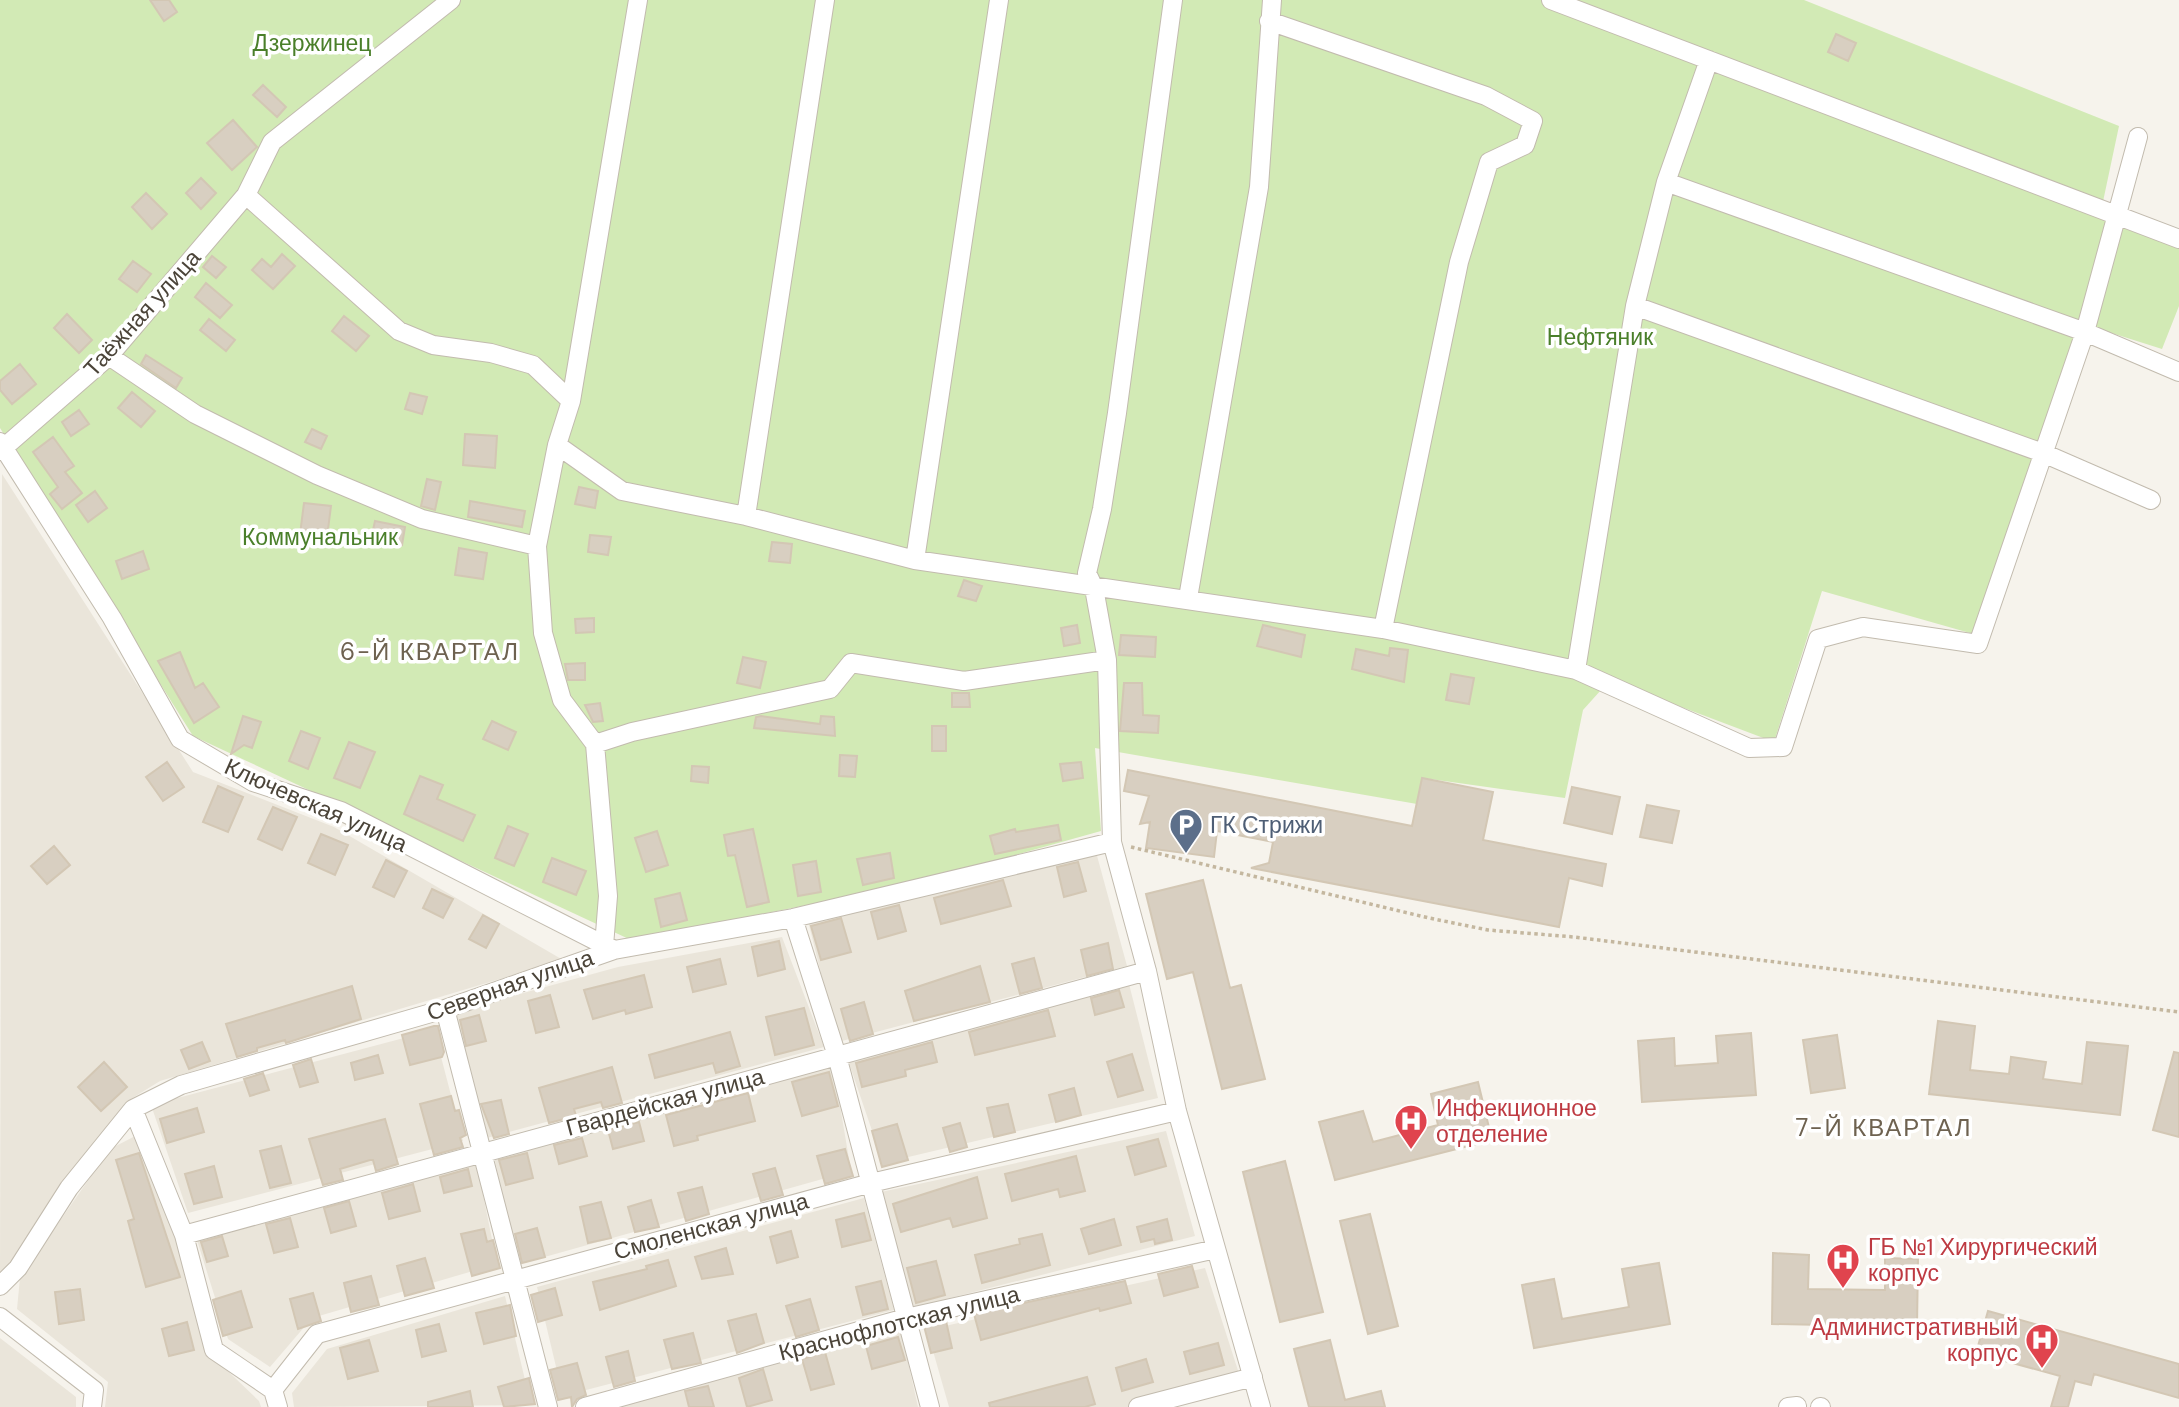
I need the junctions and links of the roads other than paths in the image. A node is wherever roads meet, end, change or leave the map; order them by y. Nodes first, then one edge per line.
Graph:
1 (451, 0) edge
2 (638, 0) edge
3 (825, 0) edge
4 (999, 0) edge
5 (1173, 0) edge
6 (1272, 0) edge
7 (1551, 0) edge
8 (1269, 21) junction
9 (1709, 60) junction
10 (2138, 137) dead end
11 (1666, 182) junction
12 (246, 195) junction
13 (2118, 216) junction
14 (2179, 239) edge
15 (1635, 306) junction
16 (2085, 332) junction
17 (109, 356) junction
18 (2179, 372) edge
19 (571, 401) junction
20 (557, 445) junction
21 (1, 447) edge
22 (2043, 453) junction
23 (2151, 500) dead end
24 (746, 516) junction
25 (537, 546) junction
26 (915, 560) junction
27 (1094, 588) junction
28 (1188, 598) junction
29 (1383, 629) junction
30 (1107, 660) junction
31 (1576, 670) junction
32 (595, 744) junction
33 (1112, 842) junction
34 (793, 918) junction
35 (609, 948) junction
36 (1147, 971) junction
37 (446, 1009) junction
38 (837, 1056) junction
39 (133, 1109) junction
40 (1177, 1111) junction
41 (481, 1151) junction
42 (871, 1183) junction
43 (184, 1235) junction
44 (1216, 1249) junction
45 (513, 1279) junction
46 (0, 1286) edge
47 (0, 1317) edge
48 (906, 1318) junction
49 (1253, 1377) junction
50 (276, 1399) edge
51 (92, 1407) edge
52 (548, 1407) edge
53 (585, 1407) edge
54 (930, 1407) edge
55 (1138, 1407) edge
56 (1262, 1407) edge

1 - 12 street, Таёжная улица
2 - 19 street
3 - 24 street
4 - 26 street
5 - 27 street
6 - 8 street
7 - 9 street
8 - 28 street
8 - 29 street
9 - 11 street
9 - 13 street
10 - 13 street
11 - 15 street
11 - 16 street
12 - 17 street, Таёжная улица
12 - 19 street
13 - 14 street
13 - 16 street
15 - 22 street
15 - 31 street
16 - 18 street
16 - 22 street
17 - 21 street, Таёжная улица
17 - 25 street
19 - 20 street
20 - 24 street
20 - 25 street
21 - 35 street, Ключевская улица
22 - 23 street
22 - 31 street
24 - 26 street
25 - 32 street
26 - 27 street
27 - 28 street
27 - 30 street
28 - 29 street
29 - 31 street
30 - 32 street
30 - 33 street
32 - 35 street
33 - 34 street, Северная улица
33 - 36 street
34 - 35 street, Северная улица
34 - 38 street
35 - 37 street, Северная улица
36 - 38 street, Гвардейская улица
36 - 40 street
37 - 39 street, Северная улица
37 - 41 street
38 - 41 street, Гвардейская улица
38 - 42 street
39 - 43 street
39 - 46 street, Северная улица
40 - 42 street, Смоленская улица
40 - 44 street
41 - 43 street, Гвардейская улица
41 - 45 street
42 - 45 street, Смоленская улица
42 - 48 street
43 - 50 street
44 - 48 street, Краснофлотская улица
44 - 49 street
45 - 50 street, Смоленская улица
45 - 52 street
47 - 51 street
48 - 53 street, Краснофлотская улица
48 - 54 street
49 - 55 street
49 - 56 street

